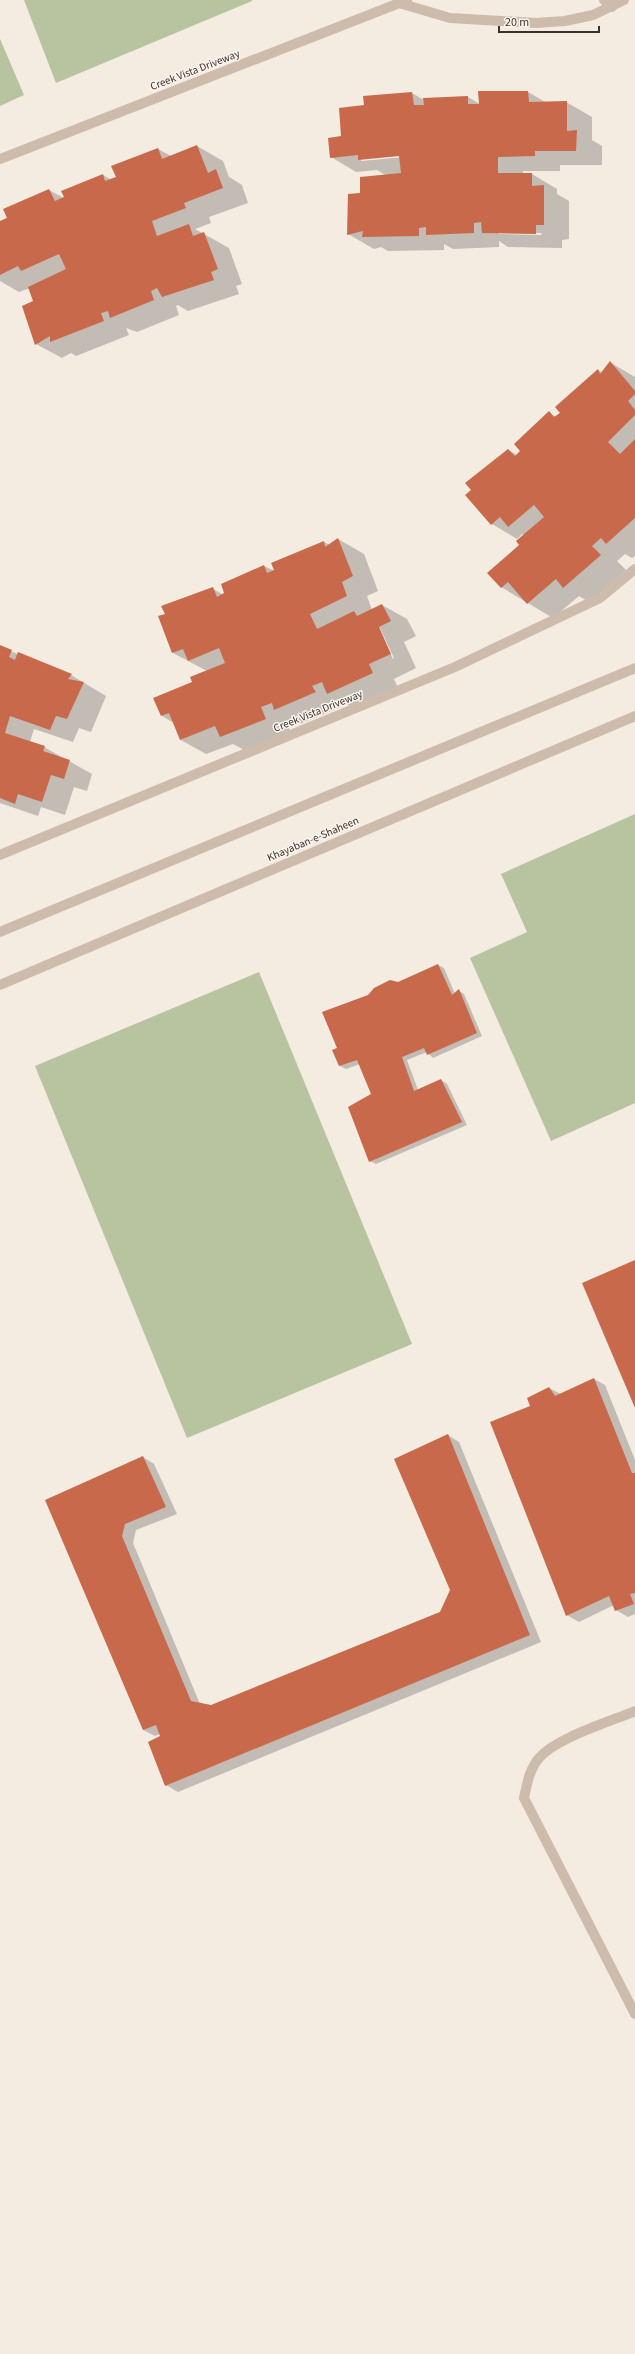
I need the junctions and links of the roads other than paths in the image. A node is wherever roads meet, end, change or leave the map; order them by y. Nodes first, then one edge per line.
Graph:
1 (624, 0) edge
2 (403, 2) edge
3 (608, 3) edge
4 (0, 159) edge
5 (635, 569) edge
6 (635, 668) edge
7 (635, 716) edge
8 (0, 855) edge
9 (0, 932) edge
10 (0, 985) edge
11 (635, 1711) edge
12 (635, 2014) edge

1 - 3 street, Creek Vista Driveway
2 - 3 street, Creek Vista Driveway
2 - 4 street, Creek Vista Driveway
5 - 8 street, Creek Vista Driveway
6 - 9 street
7 - 10 street, Khayaban-e-Shaheen
11 - 12 street

